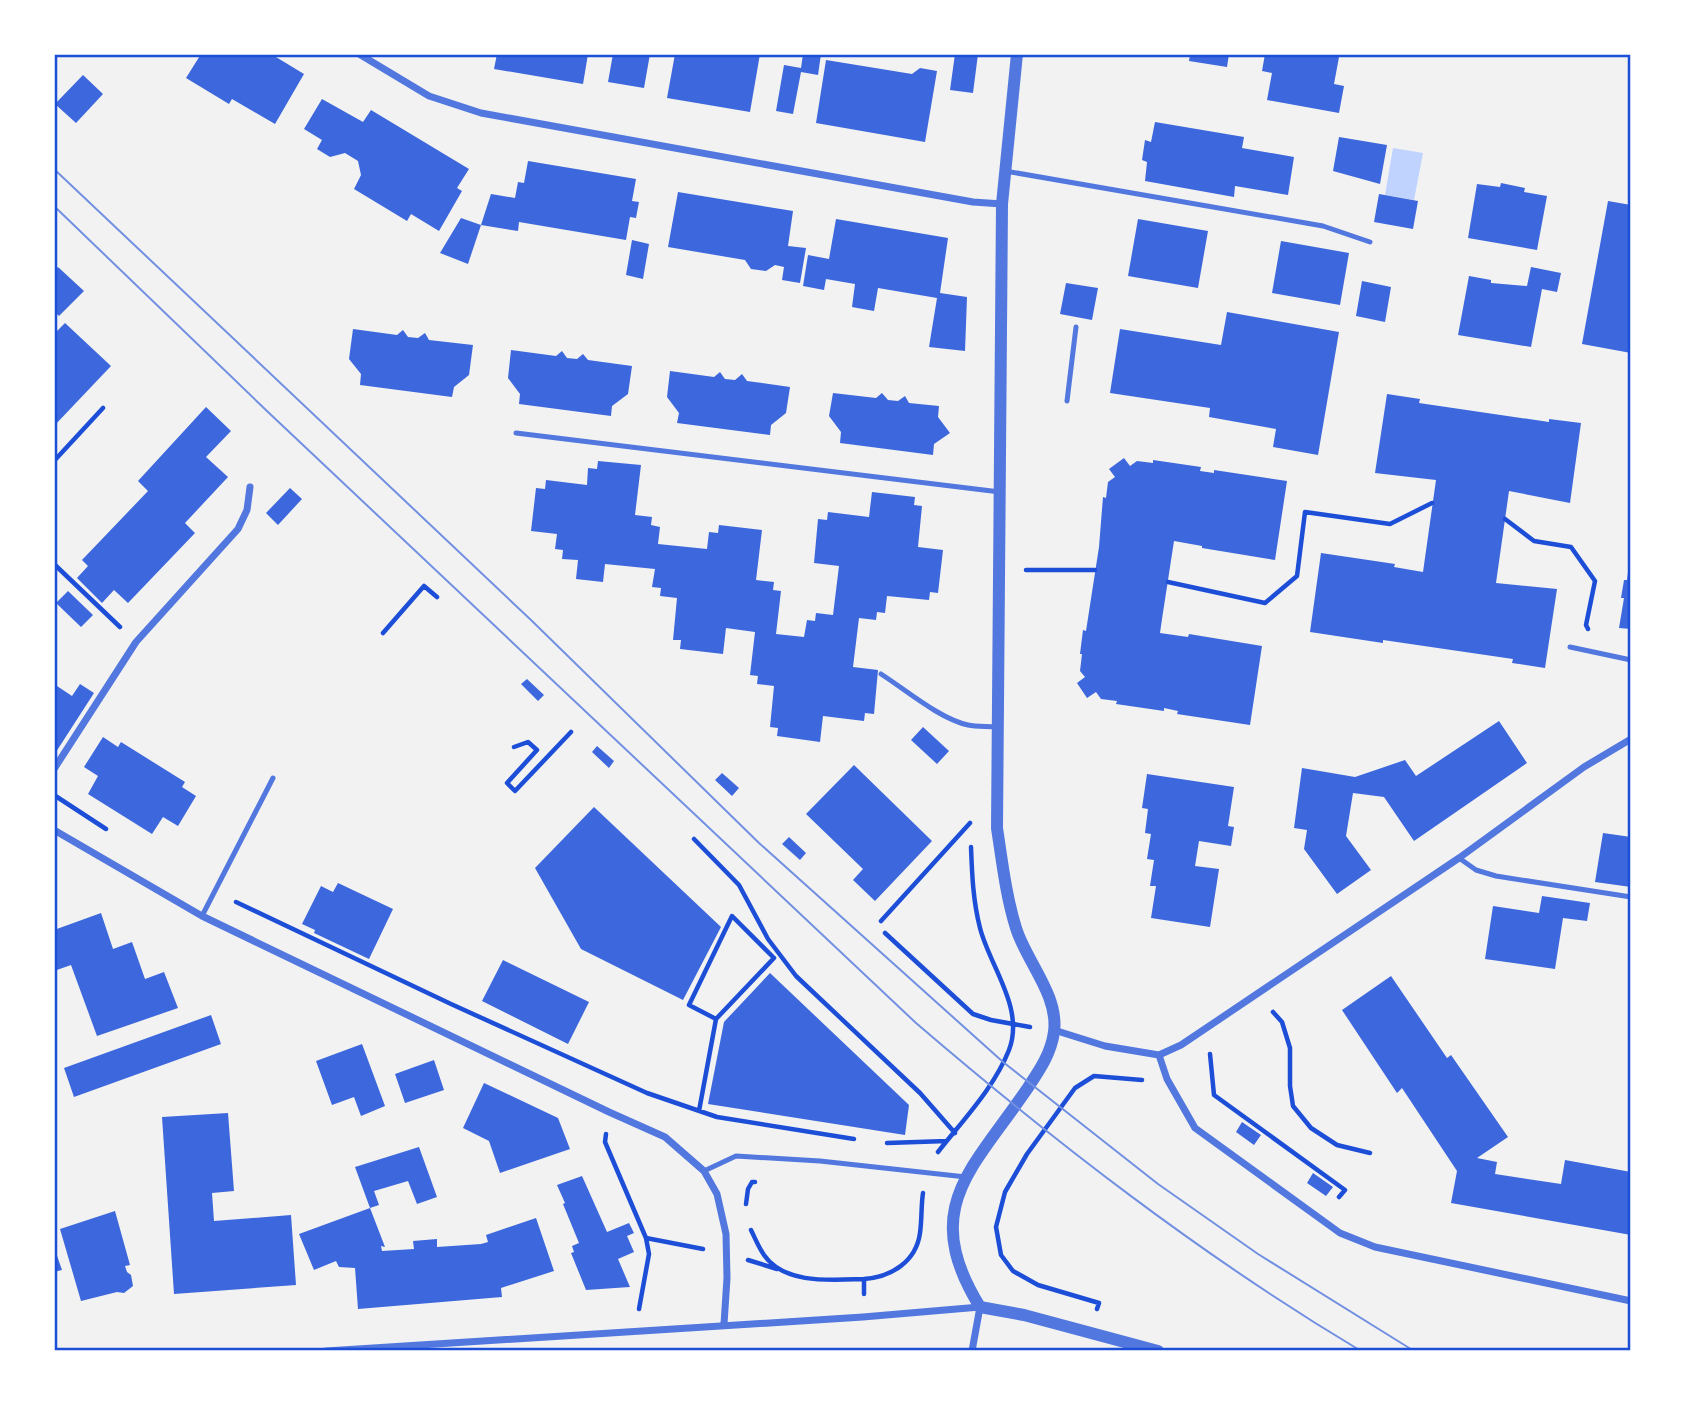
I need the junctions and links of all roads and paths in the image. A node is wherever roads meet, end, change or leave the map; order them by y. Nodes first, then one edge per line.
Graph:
1 (359, 54) edge
2 (1017, 54) edge
3 (1005, 171) junction
4 (1002, 204) junction
5 (1370, 242) dead end
6 (1076, 327) dead end
7 (1067, 401) dead end
8 (103, 408) dead end
9 (516, 433) dead end
10 (54, 461) edge
11 (250, 487) dead end
12 (1000, 492) junction
13 (1432, 503) dead end
14 (1505, 519) dead end
15 (54, 564) edge
16 (1000, 569) junction
17 (1095, 570) dead end
18 (1168, 582) dead end
19 (437, 597) dead end
20 (383, 633) dead end
21 (136, 642) junction
22 (1570, 646) dead end
23 (1603, 654) junction
24 (1631, 660) edge
25 (881, 674) dead end
26 (996, 727) junction
27 (571, 732) dead end
28 (1631, 739) edge
29 (514, 747) dead end
30 (54, 769) edge
31 (273, 778) dead end
32 (54, 795) edge
33 (970, 823) dead end
34 (54, 830) edge
35 (110, 832) dead end
36 (694, 839) dead end
37 (1459, 858) junction
38 (215, 891) junction
39 (1631, 897) edge
40 (202, 916) junction
41 (881, 921) dead end
42 (885, 933) dead end
43 (776, 956) junction
44 (1258, 993) junction
45 (716, 1019) junction
46 (1054, 1030) junction
47 (1210, 1053) dead end
48 (1159, 1055) junction
49 (1167, 1079) junction
50 (699, 1111) junction
51 (609, 1112) junction
52 (954, 1132) junction
53 (859, 1139) dead end
54 (886, 1143) dead end
55 (1370, 1153) dead end
56 (704, 1171) junction
57 (966, 1177) junction
58 (762, 1181) dead end
59 (923, 1196) dead end
60 (1339, 1197) dead end
61 (748, 1216) dead end
62 (751, 1228) dead end
63 (646, 1238) junction
64 (727, 1253) junction
65 (864, 1279) junction
66 (1631, 1300) edge
67 (1098, 1303) dead end
68 (980, 1307) junction
69 (863, 1317) junction
70 (724, 1324) junction
71 (635, 1330) junction
72 (327, 1351) edge
73 (972, 1351) edge
74 (1158, 1351) edge

1 - 4 street
2 - 3 street
3 - 4 street
3 - 5 lane
4 - 12 street
6 - 7 lane
8 - 10 path
9 - 12 lane
11 - 21 street
12 - 16 street
13 - 18 path
14 - 23 path
15 - 21 path
16 - 17 path
16 - 26 street
19 - 20 path
21 - 30 street
22 - 23 lane
23 - 24 lane
25 - 26 lane
26 - 46 street
27 - 29 path
28 - 37 street
31 - 38 lane
32 - 35 path
33 - 41 path
34 - 40 street
36 - 43 path
37 - 39 lane
37 - 44 street
38 - 40 lane
38 - 50 path
40 - 51 street
42 - 52 path
43 - 45 path
43 - 45 path
43 - 52 path
44 - 48 street
44 - 55 path
45 - 50 path
46 - 48 street
46 - 57 street
47 - 60 path
48 - 49 street
49 - 66 street
49 - 67 path
50 - 53 path
51 - 56 street
51 - 63 path
52 - 54 path
56 - 57 lane
56 - 64 street
57 - 68 street
58 - 61 path
59 - 65 path
62 - 65 path
63 - 64 path
63 - 71 path
64 - 70 street
65 - 69 path
68 - 69 street
68 - 73 street
68 - 74 street
69 - 70 street
70 - 71 street
71 - 72 street

